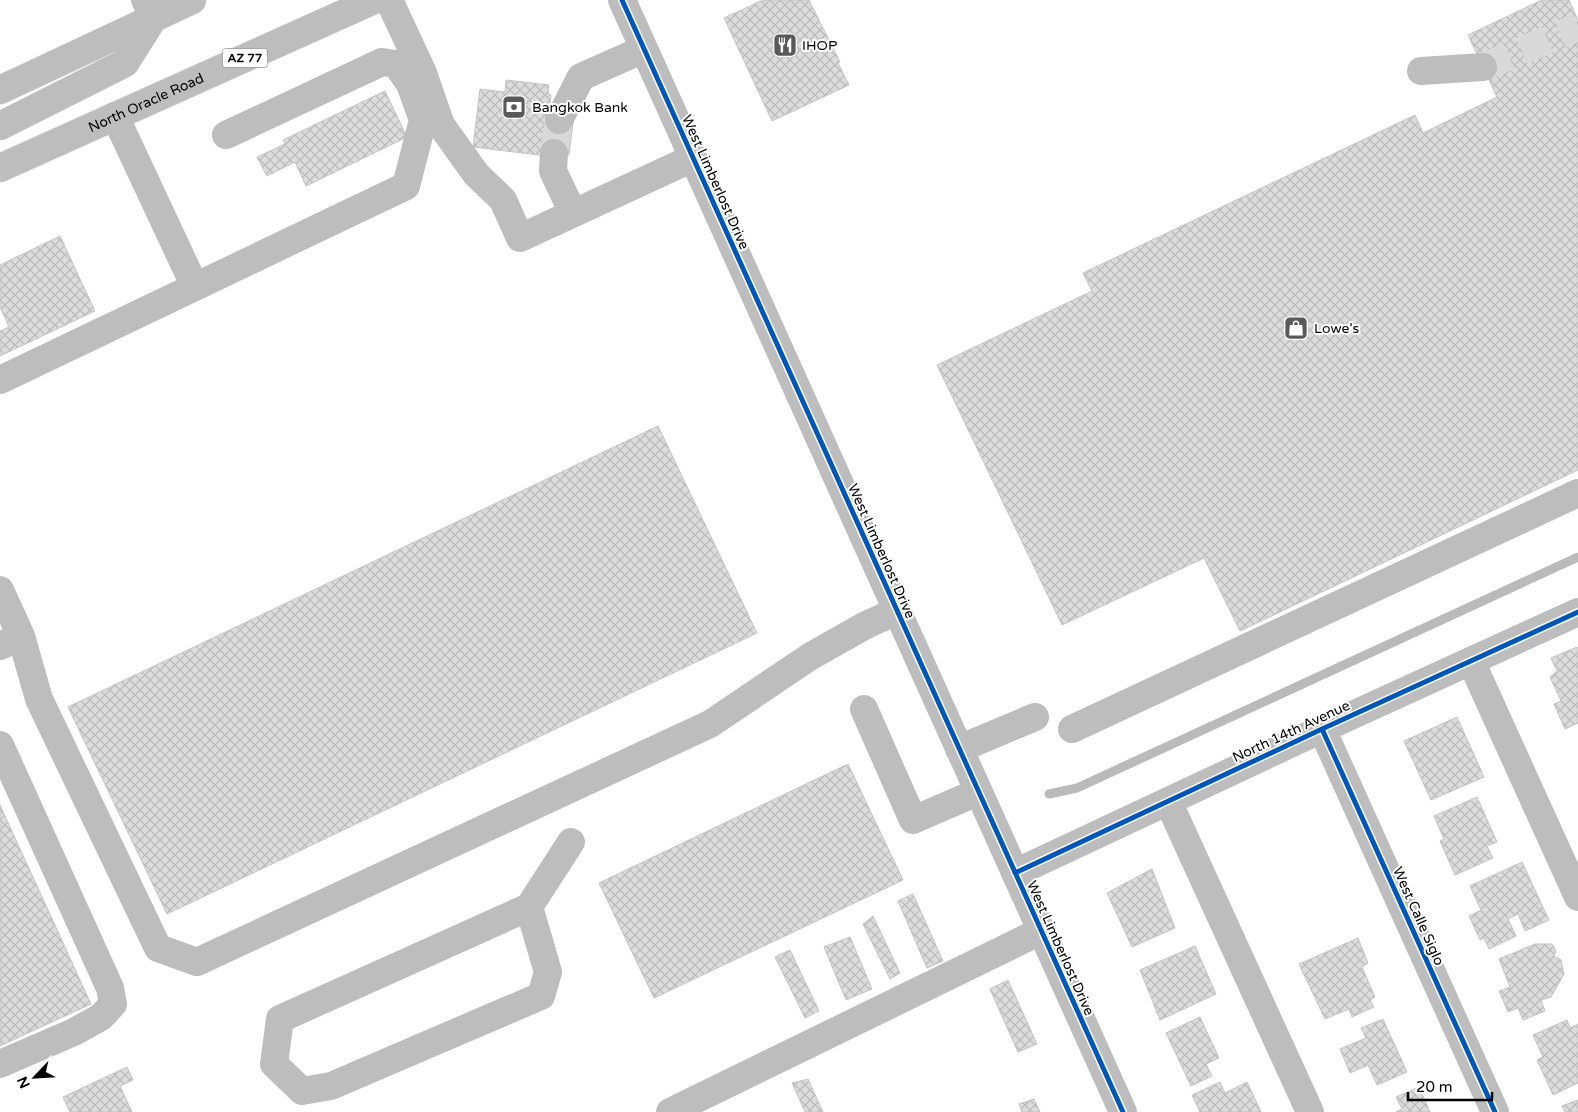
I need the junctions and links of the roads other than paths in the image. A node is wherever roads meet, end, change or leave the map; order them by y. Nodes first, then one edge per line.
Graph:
1 (192, 0) edge
2 (374, 0) edge
3 (389, 0) edge
4 (622, 0) edge
5 (149, 9) edge
6 (644, 49) junction
7 (1483, 67) tunnel mouth
8 (1421, 71) dead end
9 (0, 90) edge
10 (115, 116) junction
11 (559, 120) tunnel mouth
12 (0, 126) edge
13 (226, 135) dead end
14 (554, 153) tunnel mouth
15 (692, 158) junction
16 (0, 168) edge
17 (573, 213) junction
18 (195, 286) junction
19 (0, 380) edge
20 (1578, 493) edge
21 (0, 590) edge
22 (896, 610) junction
23 (1578, 612) edge
24 (10, 641) edge
25 (1471, 661) junction
26 (864, 709) dead end
27 (1035, 717) dead end
28 (1072, 729) dead end
29 (1322, 729) junction
30 (0, 745) edge
31 (959, 749) junction
32 (978, 792) junction
33 (1168, 801) junction
34 (572, 842) dead end
35 (1015, 873) junction
36 (1578, 897) edge
37 (529, 907) junction
38 (1041, 932) junction
39 (0, 1064) edge
40 (670, 1112) edge
41 (1123, 1112) edge
42 (1310, 1112) edge
43 (1495, 1112) edge

1 - 5 main road
2 - 10 main road, North Oracle Road / AZ 77
3 - 17 main road
4 - 6 main road, West Limberlost Drive
5 - 9 main road
5 - 12 main road
6 - 11 main road
6 - 15 main road, West Limberlost Drive
7 - 8 main road
10 - 16 main road, North Oracle Road / AZ 77
10 - 18 main road
13 - 18 main road
14 - 17 main road
15 - 17 main road
15 - 22 main road, West Limberlost Drive
18 - 19 main road
20 - 28 main road
21 - 24 main road
22 - 24 main road
22 - 31 main road, West Limberlost Drive
23 - 25 main road, North 14th Avenue
25 - 29 main road, North 14th Avenue
25 - 36 main road
26 - 32 main road
27 - 31 main road
29 - 33 main road, North 14th Avenue
29 - 43 main road, West Calle Siglo
30 - 39 main road
31 - 32 main road, West Limberlost Drive
32 - 35 main road, West Limberlost Drive
33 - 35 main road, North 14th Avenue
33 - 42 main road
34 - 37 main road
35 - 38 main road, West Limberlost Drive
37 - 37 main road
38 - 40 main road
38 - 41 main road, West Limberlost Drive

